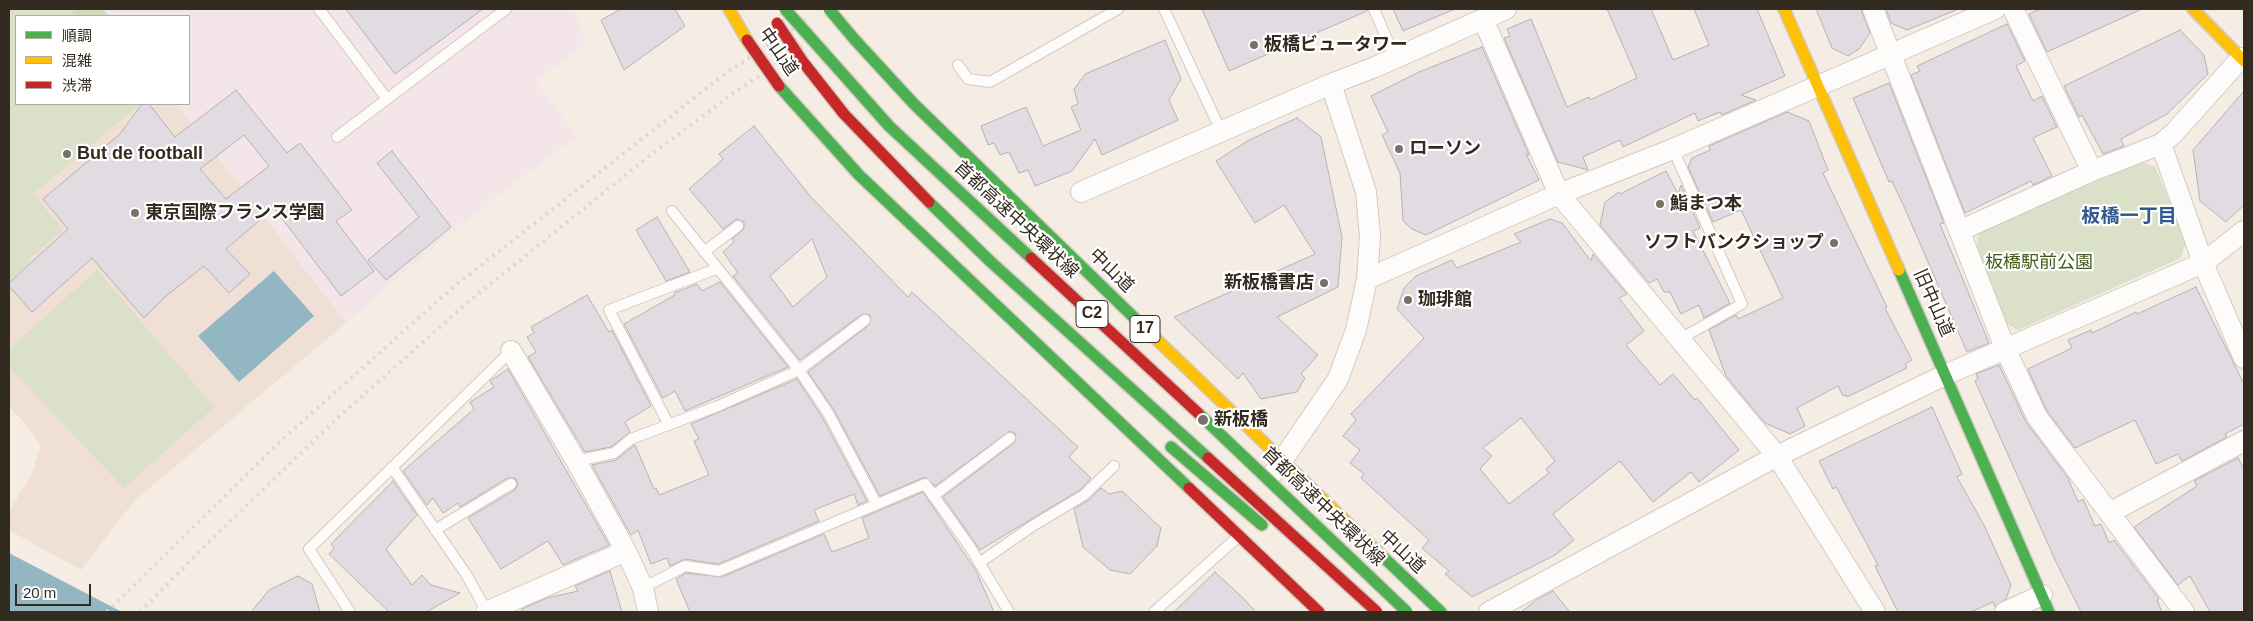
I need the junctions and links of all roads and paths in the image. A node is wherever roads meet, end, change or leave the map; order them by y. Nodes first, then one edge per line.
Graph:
1 (320, 9) edge
2 (506, 9) edge
3 (729, 9) edge
4 (786, 9) edge
5 (798, 9) edge
6 (829, 9) edge
7 (1118, 9) edge
8 (1164, 9) edge
9 (1374, 9) edge
10 (1506, 9) edge
11 (1784, 9) edge
12 (1873, 9) edge
13 (1994, 9) edge
14 (2013, 9) edge
15 (2193, 9) edge
16 (774, 16) dead end
17 (1483, 19) junction
18 (1891, 55) junction
19 (1395, 58) junction
20 (2243, 60) edge
21 (958, 65) dead end
22 (1331, 84) junction
23 (1818, 84) junction
24 (387, 99) junction
25 (1221, 131) junction
26 (337, 137) dead end
27 (2161, 144) junction
28 (1673, 149) junction
29 (2092, 171) junction
30 (1081, 192) dead end
31 (1559, 194) junction
32 (672, 211) dead end
33 (738, 226) dead end
34 (1959, 231) junction
35 (2244, 232) edge
36 (704, 252) junction
37 (2203, 263) junction
38 (716, 269) junction
39 (1367, 279) junction
40 (972, 281) junction
41 (865, 320) dead end
42 (1680, 339) junction
43 (2005, 348) junction
44 (511, 351) joint
45 (2244, 358) edge
46 (799, 370) junction
47 (1086, 374) dead end
48 (1945, 375) junction
49 (669, 425) junction
50 (1010, 438) dead end
51 (1161, 438) dead end
52 (2244, 441) edge
53 (1778, 456) junction
54 (1281, 459) junction
55 (576, 461) junction
56 (1114, 466) dead end
57 (392, 467) junction
58 (511, 484) dead end
59 (933, 496) junction
60 (876, 503) junction
61 (2109, 513) junction
62 (1251, 515) junction
63 (435, 530) junction
64 (1269, 532) dead end
65 (1240, 536) junction
66 (626, 551) junction
67 (1294, 553) dead end
68 (979, 563) junction
69 (1332, 587) dead end
70 (643, 588) junction
71 (2046, 603) edge
72 (350, 612) edge
73 (486, 612) edge
74 (648, 612) edge
75 (1007, 612) edge
76 (1154, 612) edge
77 (1319, 612) edge
78 (1377, 612) edge
79 (1407, 612) edge
80 (1414, 612) edge
81 (1441, 612) edge
82 (1489, 612) edge
83 (1875, 612) edge
84 (2004, 612) edge
85 (2184, 612) edge

1 - 24 lane
2 - 24 lane
3 - 40 main road, 中山道, bridge
4 - 79 main road, 首都高速中央環状線 / C2, bridge
5 - 80 main road, 首都高速中央環状線 / C2, bridge
6 - 54 main road, 中山道 / 17, bridge
7 - 21 lane
8 - 25 lane
9 - 19 lane
10 - 17 street
11 - 23 main road, 旧中山道
12 - 18 street
13 - 18 street
14 - 29 street
15 - 20 main road
16 - 78 main road, bridge
17 - 19 street
17 - 31 street
18 - 23 street
18 - 34 street
19 - 22 street
20 - 27 street
22 - 25 street
22 - 39 street
23 - 28 street
23 - 48 main road, 旧中山道
24 - 26 lane
25 - 30 street
27 - 29 street
27 - 37 street
28 - 31 street
28 - 42 lane
29 - 34 street
31 - 39 street
31 - 42 street
32 - 36 lane
33 - 36 lane
34 - 43 street
35 - 37 street
36 - 38 lane
37 - 43 street
37 - 45 street
38 - 46 lane
38 - 49 lane
39 - 54 street
40 - 47 main road
40 - 65 main road, 中山道
41 - 46 lane
42 - 53 street
43 - 48 street
43 - 61 street
44 - 55 street
44 - 57 lane
46 - 49 lane
46 - 60 lane
48 - 53 street
48 - 71 main road, 旧中山道
49 - 55 lane
50 - 59 lane
51 - 62 main road
52 - 61 street
53 - 82 street
53 - 83 street
54 - 62 street
54 - 81 main road, 中山道 / 17
55 - 66 street
56 - 68 lane
57 - 63 lane
57 - 72 lane
58 - 63 lane
59 - 60 lane
59 - 68 lane
60 - 70 lane
61 - 85 street
62 - 64 main road
62 - 65 street
63 - 73 lane
65 - 76 lane
65 - 77 main road, 中山道
66 - 70 street
66 - 73 street
67 - 69 main road
68 - 75 lane
70 - 74 street
71 - 84 street

